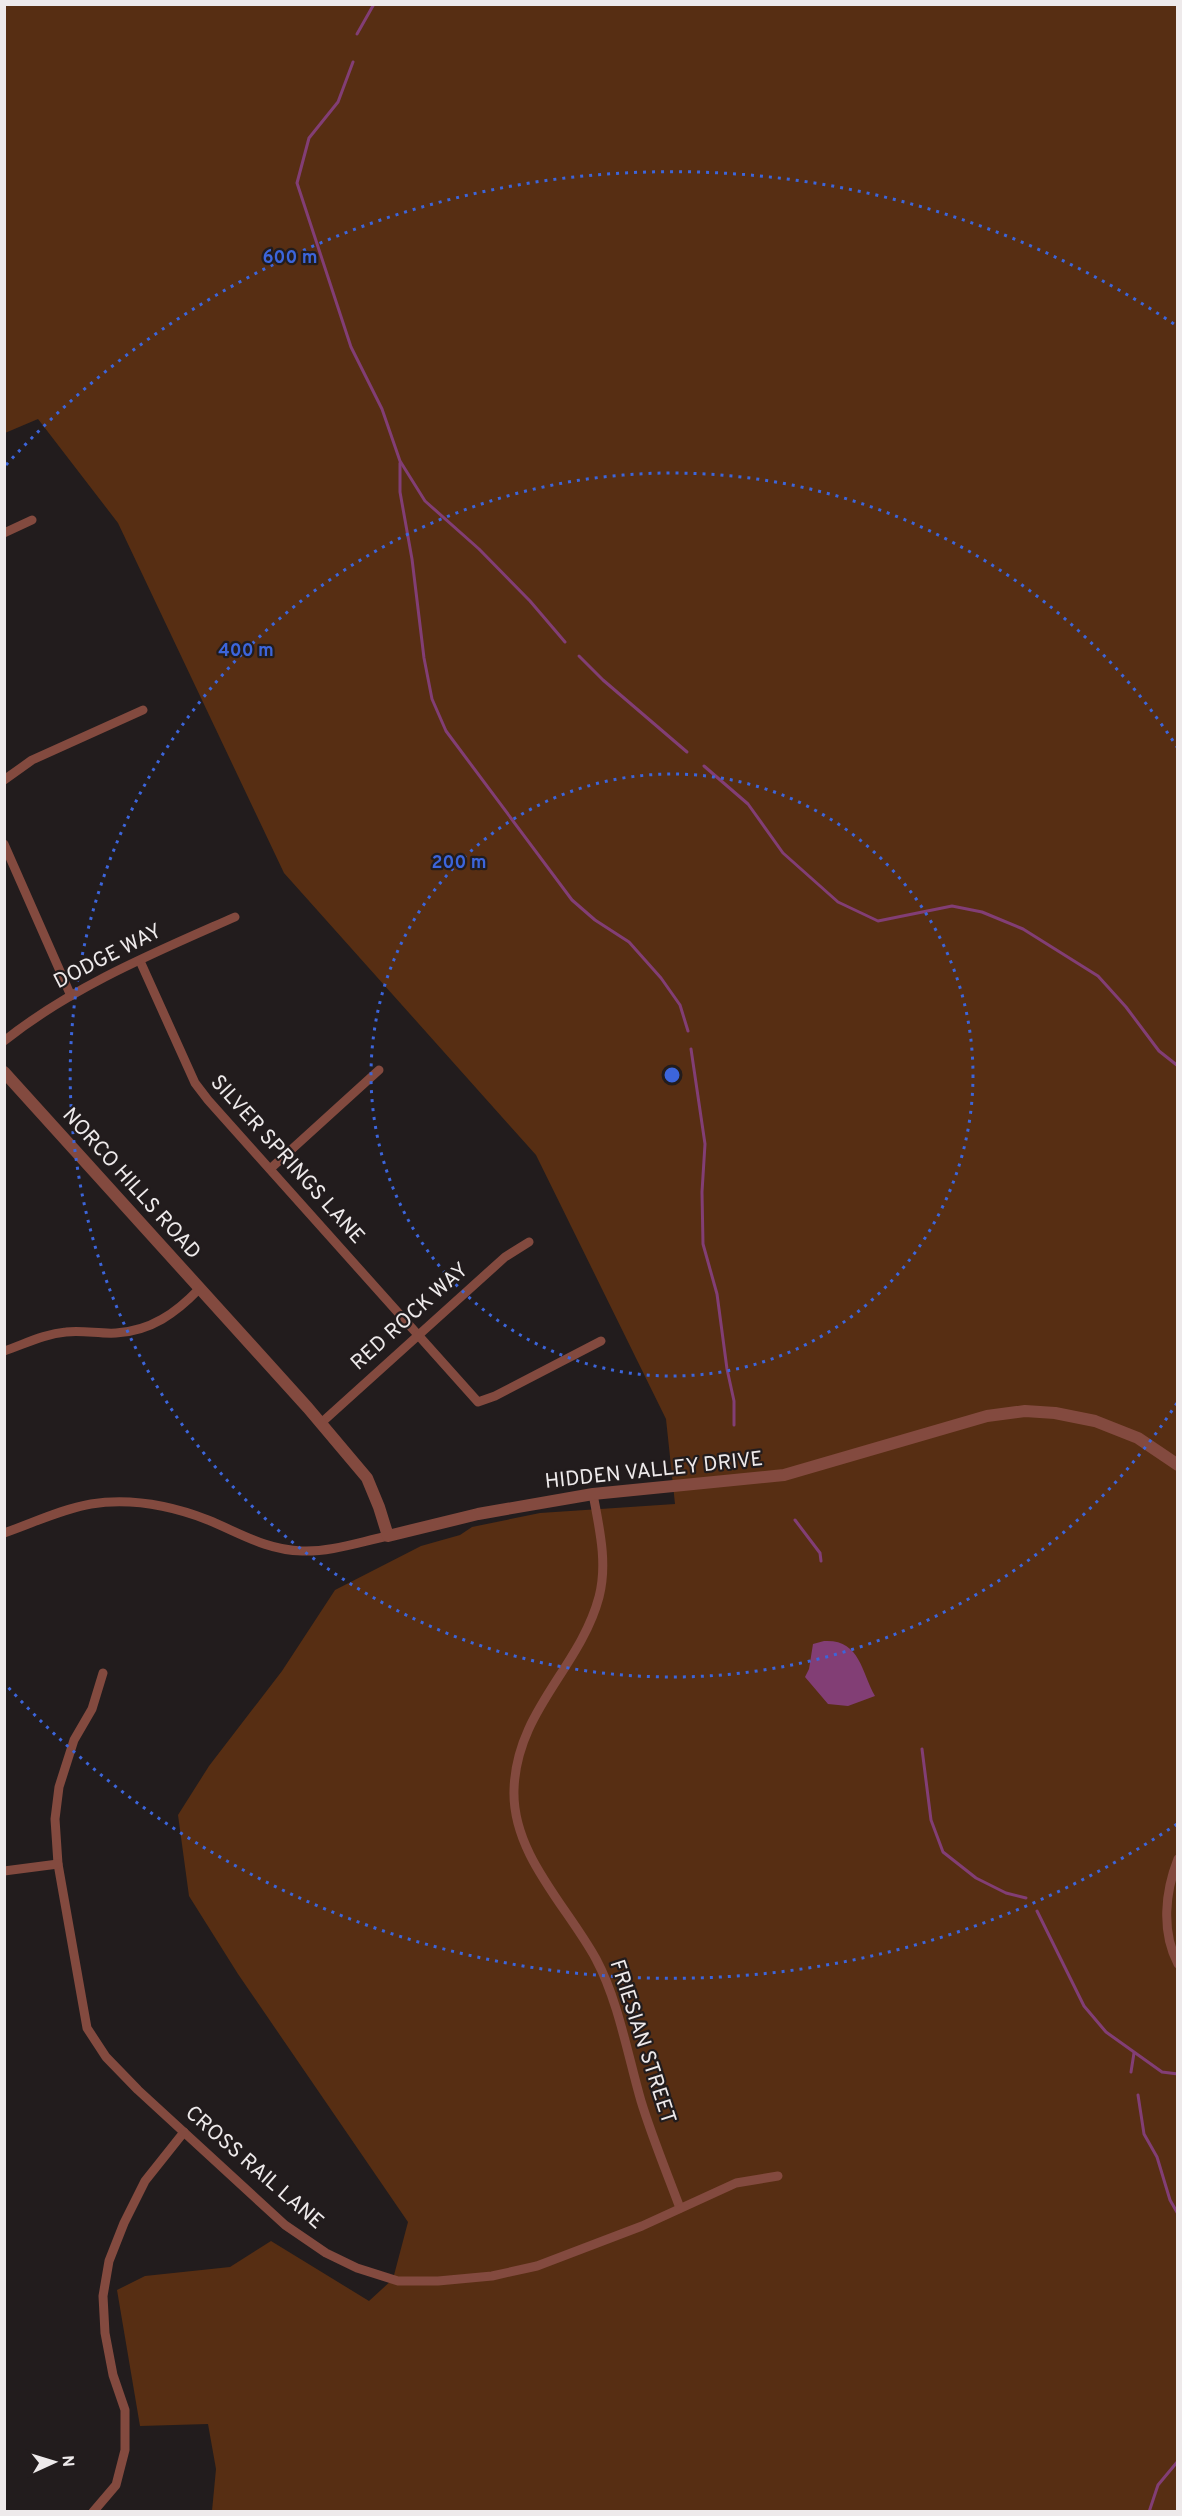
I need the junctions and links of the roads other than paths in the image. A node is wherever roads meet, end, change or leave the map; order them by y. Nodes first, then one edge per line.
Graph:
1 (32, 520) dead end
2 (4, 533) edge
3 (143, 710) dead end
4 (4, 780) edge
5 (4, 844) edge
6 (235, 917) dead end
7 (140, 961) junction
8 (71, 996) junction
9 (4, 1041) edge
10 (379, 1070) dead end
11 (4, 1072) edge
12 (270, 1169) junction
13 (529, 1242) dead end
14 (199, 1289) junction
15 (418, 1335) junction
16 (601, 1341) dead end
17 (4, 1351) edge
18 (320, 1424) junction
19 (1178, 1465) edge
20 (593, 1494) junction
21 (4, 1533) edge
22 (387, 1536) junction
23 (103, 1673) dead end
24 (1178, 1859) edge
25 (58, 1864) junction
26 (4, 1871) edge
27 (1178, 1964) edge
28 (184, 2132) junction
29 (778, 2176) dead end
30 (680, 2208) junction
31 (93, 2511) edge

1 - 2 street
3 - 4 street
5 - 8 street
6 - 7 street, DODGE WAY
7 - 8 street, DODGE WAY
7 - 12 street, SILVER SPRINGS LANE
8 - 9 street, DODGE WAY
10 - 12 street
11 - 14 street, NORCO HILLS ROAD
12 - 15 street, SILVER SPRINGS LANE
13 - 15 street, RED ROCK WAY
14 - 17 street
14 - 18 street, NORCO HILLS ROAD
15 - 16 street, SILVER SPRINGS LANE
15 - 18 street, RED ROCK WAY
18 - 22 street
19 - 20 street, HIDDEN VALLEY DRIVE
20 - 22 street, HIDDEN VALLEY DRIVE
20 - 30 street, FRIESIAN STREET
21 - 22 street
23 - 25 street, CROSS RAIL LANE
24 - 27 street
25 - 26 street
25 - 28 street, CROSS RAIL LANE
28 - 30 street, CROSS RAIL LANE
28 - 31 street
29 - 30 street, CROSS RAIL LANE

